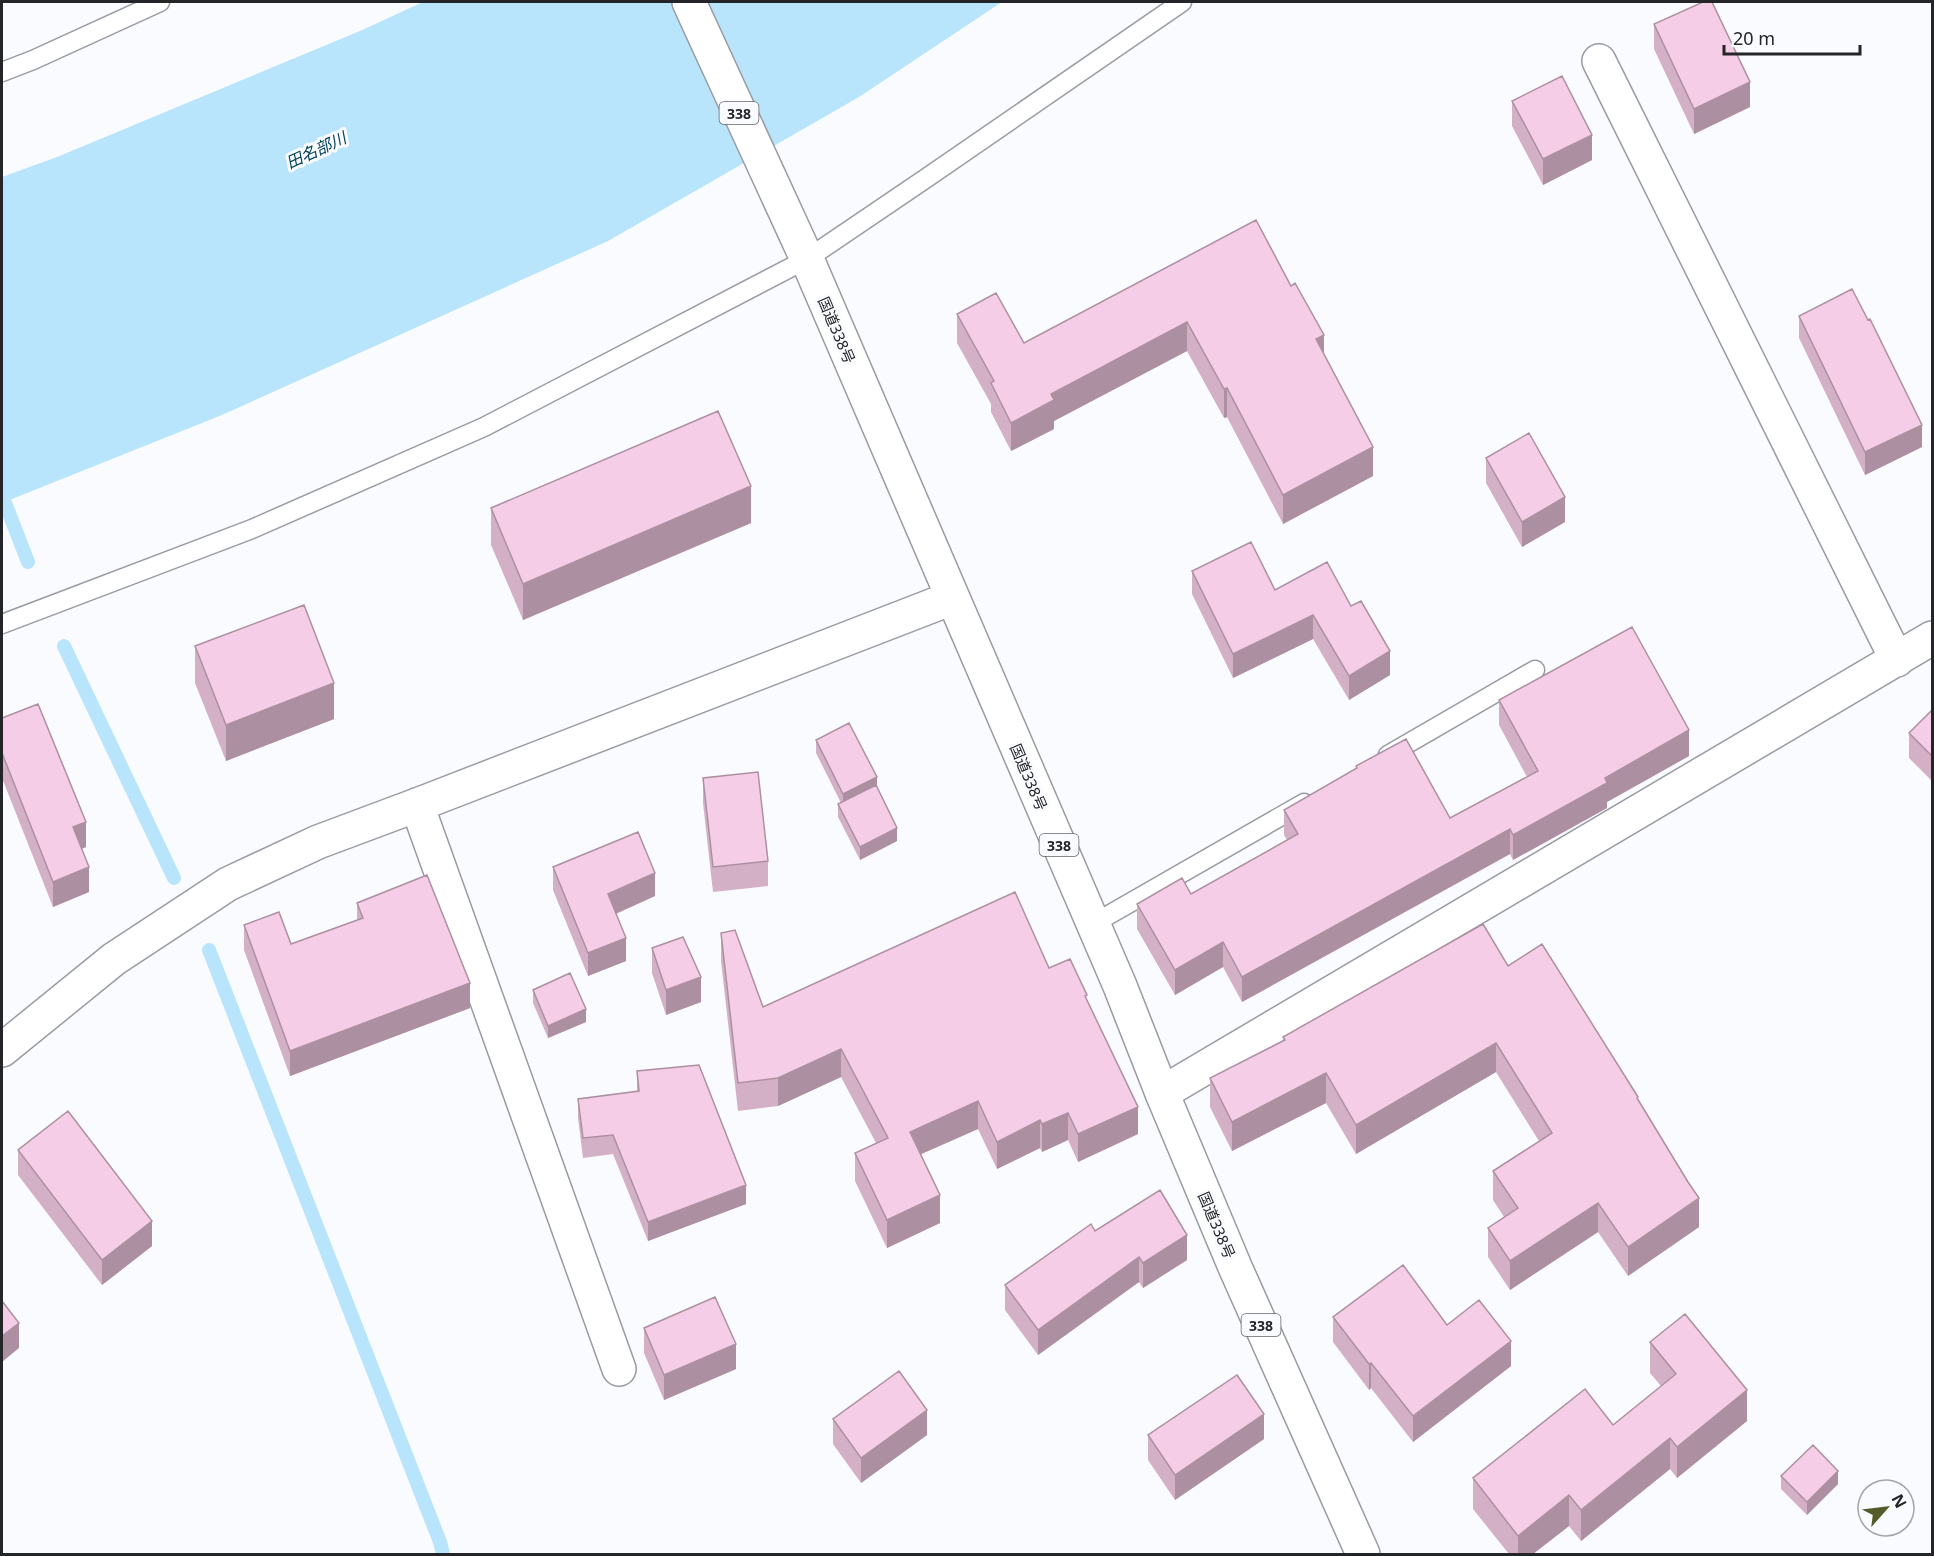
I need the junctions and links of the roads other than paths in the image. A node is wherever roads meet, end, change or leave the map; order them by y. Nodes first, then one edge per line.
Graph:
1 (160, 2) edge
2 (688, 2) edge
3 (1182, 2) edge
4 (1599, 61) dead end
5 (2, 72) edge
6 (807, 259) junction
7 (952, 598) junction
8 (2, 624) edge
9 (1932, 638) edge
10 (1897, 660) junction
11 (1535, 670) dead end
12 (1370, 765) edge
13 (1319, 794) edge
14 (417, 805) junction
15 (1093, 924) junction
16 (2, 1050) edge
17 (1162, 1093) junction
18 (619, 1368) dead end
19 (1363, 1554) edge

1 - 5 lane
2 - 6 main road, 国道338号 / 338
3 - 6 lane
4 - 10 main road
6 - 7 main road, 国道338号 / 338
6 - 8 lane
7 - 14 main road
7 - 15 main road, 国道338号 / 338
9 - 10 main road
10 - 17 main road
11 - 12 lane
13 - 15 lane
14 - 16 main road
14 - 18 main road
15 - 17 main road, 国道338号 / 338
17 - 19 main road, 国道338号 / 338

